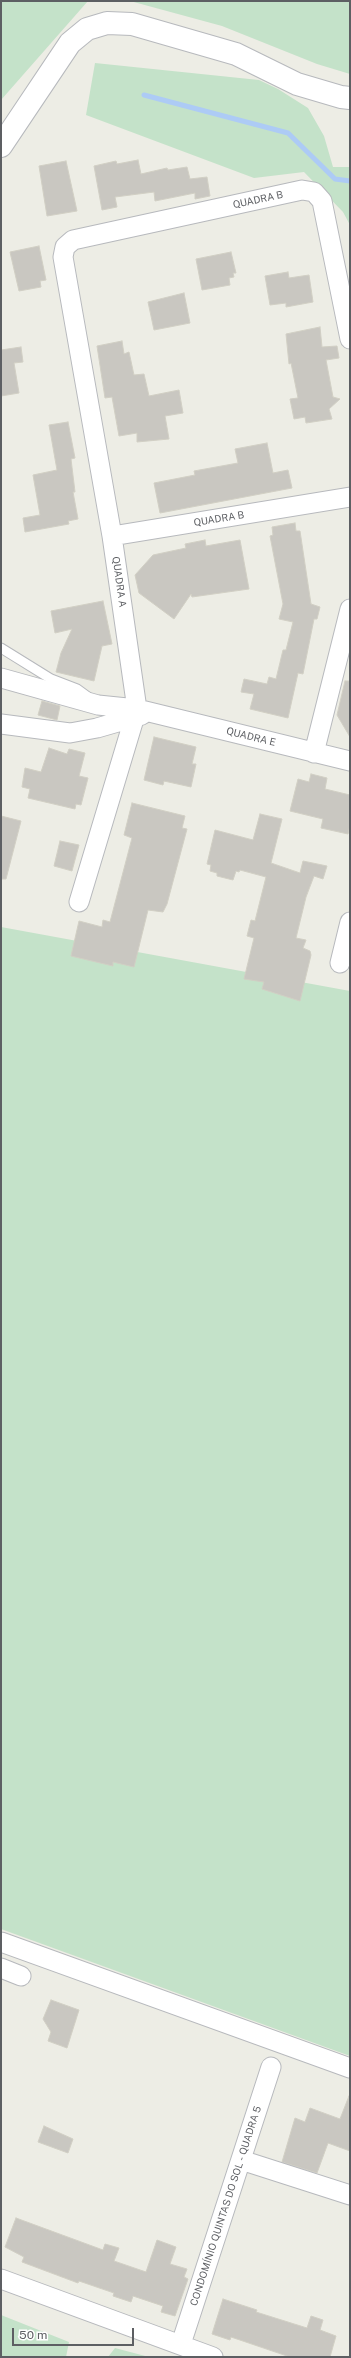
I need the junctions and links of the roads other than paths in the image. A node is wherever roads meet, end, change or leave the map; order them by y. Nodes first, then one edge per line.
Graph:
1 (350, 98) edge
2 (1, 146) edge
3 (63, 257) joint
4 (350, 339) edge
5 (350, 497) edge
6 (112, 536) junction
7 (350, 609) edge
8 (1, 648) edge
9 (1, 678) edge
10 (98, 705) junction
11 (141, 713) junction
12 (1, 724) edge
13 (314, 753) junction
14 (350, 761) edge
15 (78, 902) dead end
16 (350, 922) edge
17 (340, 962) dead end
18 (1, 1942) edge
19 (1, 1968) edge
20 (21, 1976) dead end
21 (271, 2067) dead end
22 (350, 2068) edge
23 (241, 2160) junction
24 (350, 2195) edge
25 (1, 2279) edge
26 (181, 2344) junction
27 (214, 2357) edge

1 - 2 street
3 - 4 street, QUADRA B
3 - 6 street, QUADRA A
5 - 6 street, QUADRA B
6 - 11 street, QUADRA A
7 - 13 street
8 - 10 lane
9 - 10 street, QUADRA E
10 - 11 street, QUADRA E
11 - 12 street
11 - 13 street, QUADRA E
11 - 15 street, QUADRA A
13 - 14 street, QUADRA E
16 - 17 street
18 - 22 street
19 - 20 street
21 - 23 street, CONDOMÍNIO QUINTAS DO SOL - QUADRA 5
23 - 24 street
23 - 26 street, CONDOMÍNIO QUINTAS DO SOL - QUADRA 5
25 - 26 street
26 - 27 street

